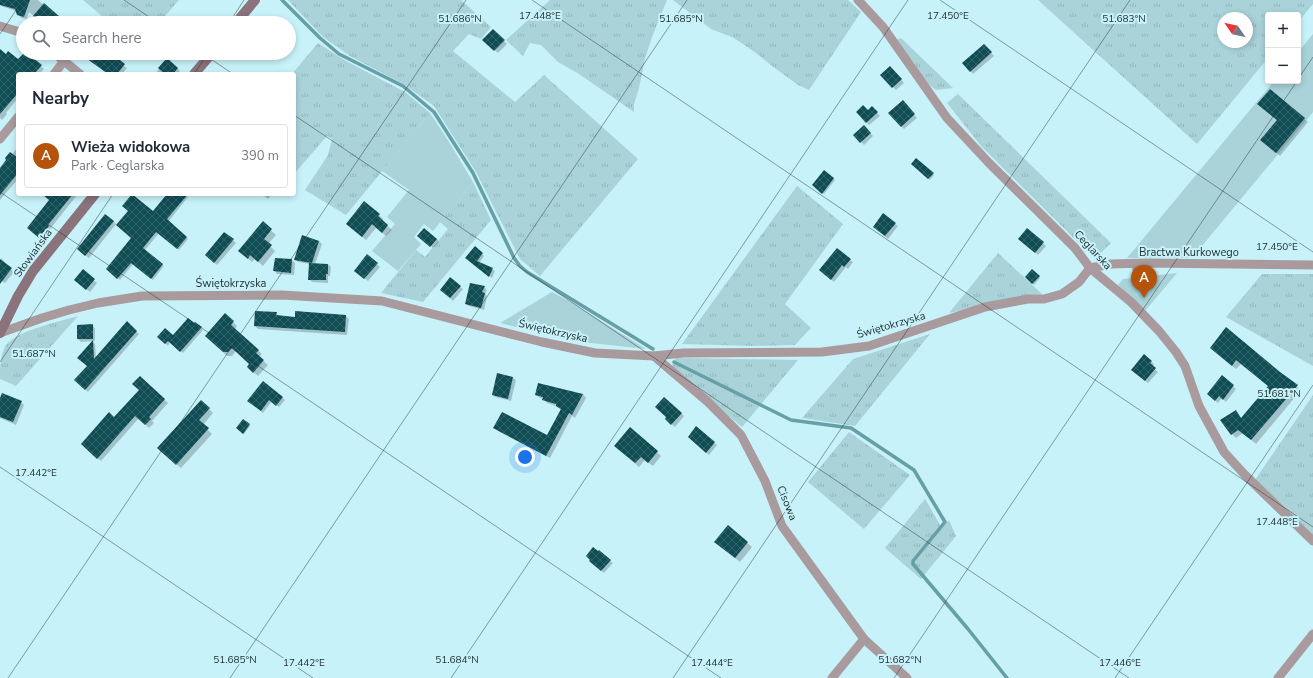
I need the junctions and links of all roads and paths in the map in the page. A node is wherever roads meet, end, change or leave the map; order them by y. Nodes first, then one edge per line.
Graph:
1 (255, 0) edge
2 (858, 0) edge
3 (242, 16) edge
4 (0, 26) edge
5 (16, 31) edge
6 (206, 60) edge
7 (64, 61) joint
8 (56, 72) edge
9 (78, 72) edge
10 (196, 72) edge
11 (16, 119) edge
12 (0, 139) edge
13 (93, 196) edge
14 (1136, 264) junction
15 (1313, 265) edge
16 (1090, 268) junction
17 (1138, 274) dead end
18 (0, 333) edge
19 (656, 358) junction
20 (1313, 541) edge
21 (1313, 634) edge
22 (864, 639) junction
23 (832, 678) edge
24 (907, 678) edge
25 (1278, 678) edge

1 - 3 street
2 - 16 street, Ceglarska
4 - 5 street
6 - 10 street
7 - 8 street
7 - 9 street
11 - 12 street
13 - 18 street, Słowiańska
14 - 15 street, Bractwa Kurkowego
14 - 16 street, Bractwa Kurkowego
14 - 17 street
16 - 19 street, Świętokrzyska
16 - 20 street, Ceglarska
18 - 19 street, Świętokrzyska
19 - 22 street, Cisowa
21 - 25 street
22 - 23 street
22 - 24 street, Cisowa

